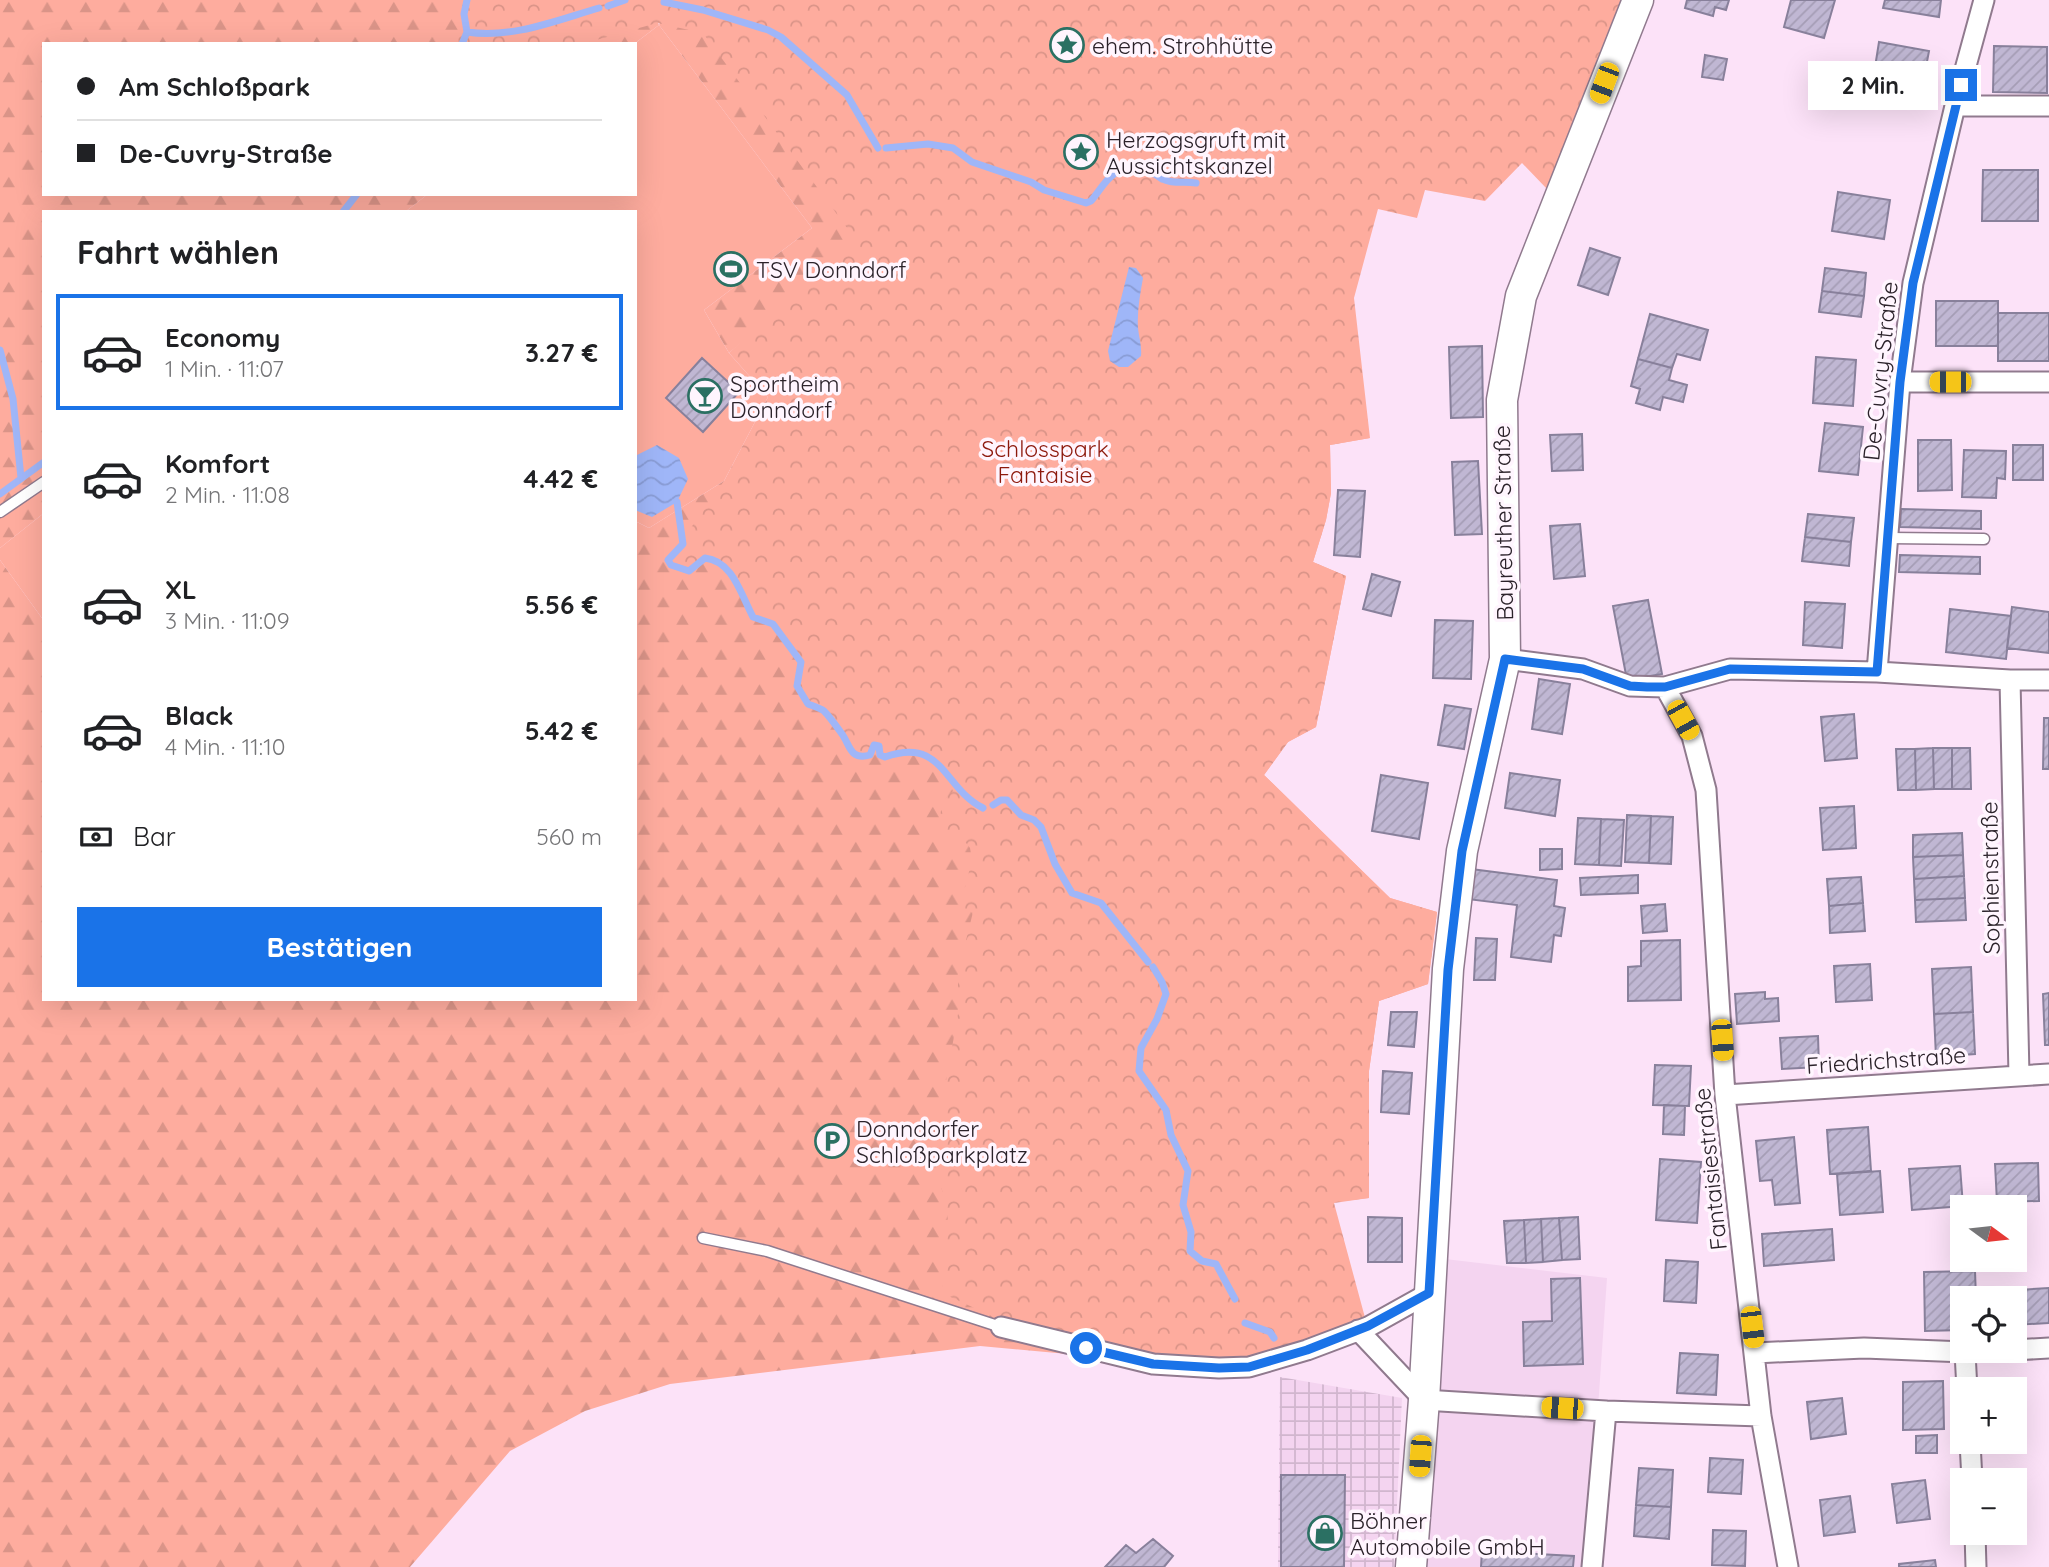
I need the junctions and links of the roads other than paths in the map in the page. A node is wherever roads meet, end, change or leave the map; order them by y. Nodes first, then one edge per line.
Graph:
1 (1638, 0) edge
2 (1984, 0) edge
3 (1955, 106) junction
4 (2049, 106) edge
5 (1900, 382) junction
6 (2049, 382) edge
7 (42, 483) edge
8 (0, 512) edge
9 (1888, 538) junction
10 (1984, 539) dead end
11 (1505, 659) junction
12 (1877, 672) junction
13 (2010, 680) junction
14 (2049, 680) edge
15 (1665, 687) junction
16 (2049, 1074) edge
17 (2019, 1075) junction
18 (1725, 1095) junction
19 (703, 1238) dead end
20 (1429, 1293) junction
21 (1001, 1327) joint
22 (1359, 1330) junction
23 (2049, 1348) edge
24 (2027, 1349) edge
25 (1950, 1351) edge
26 (1755, 1353) junction
27 (1424, 1401) junction
28 (1606, 1411) junction
29 (1761, 1416) junction
30 (1975, 1545) edge
31 (1411, 1567) edge
32 (1592, 1567) edge
33 (1788, 1567) edge
34 (1976, 1567) edge

1 - 11 main road, Bayreuther Straße
2 - 3 street, De-Cuvry-Straße
3 - 4 street
3 - 5 street, De-Cuvry-Straße
5 - 6 street
5 - 9 street, De-Cuvry-Straße
7 - 8 lane
9 - 10 lane
9 - 12 street, De-Cuvry-Straße
11 - 15 street
11 - 20 main road, Bayreuther Straße
12 - 13 street
12 - 15 street
13 - 14 street
13 - 17 street, Sophienstraße
15 - 18 street, Fantaisiestraße
16 - 17 street, Friedrichstraße
17 - 18 street, Friedrichstraße
18 - 26 street, Fantaisiestraße
19 - 21 lane
20 - 22 street
20 - 27 main road, Bayreuther Straße
21 - 22 street
22 - 27 street
23 - 24 street
25 - 26 street
26 - 29 street, Fantaisiestraße
27 - 28 street
27 - 31 main road, Bayreuther Straße
28 - 29 street
28 - 32 street
29 - 33 street, Fantaisiestraße
30 - 34 street

